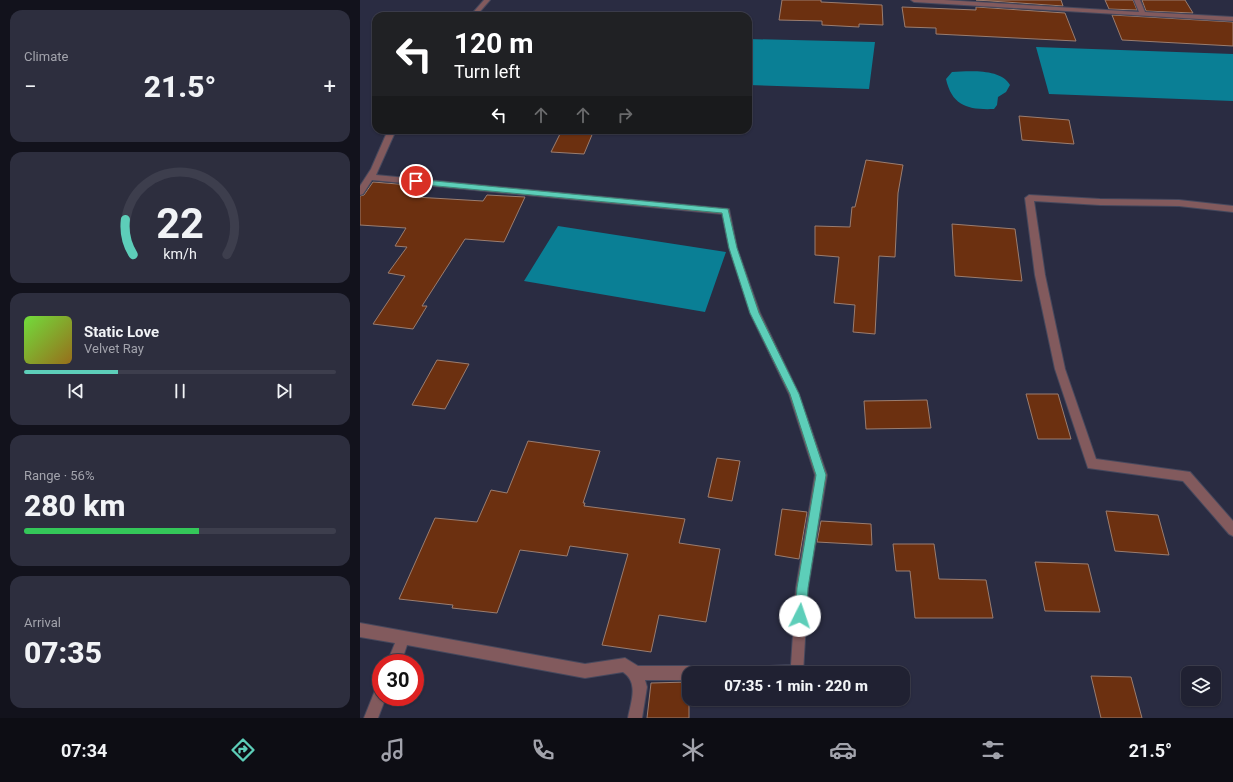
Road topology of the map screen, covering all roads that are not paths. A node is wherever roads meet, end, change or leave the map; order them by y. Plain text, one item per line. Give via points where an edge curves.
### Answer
1 (487, 0) edge
2 (914, 0) edge
3 (1137, 0) edge
4 (1008, 3) edge
5 (476, 12) edge
6 (1143, 14) junction
7 (1233, 19) edge
8 (390, 134) edge
9 (370, 177) junction
10 (360, 192) edge
11 (1233, 209) edge
12 (1233, 530) edge
13 (360, 630) edge
14 (404, 637) junction
15 (397, 654) edge
16 (797, 666) edge
17 (636, 673) junction
18 (682, 674) edge
19 (375, 706) edge
20 (370, 718) edge
21 (635, 718) edge

1 - 5 street
2 - 4 street
3 - 6 street
4 - 6 street
6 - 7 street
8 - 9 street
9 - 10 street
9 - 16 street via 726,211 733,248 755,313 794,394 821,475 802,588
11 - 12 street via 1179,203 1029,198 1040,275 1060,369 1092,464 1186,476
13 - 14 street
14 - 15 street
14 - 17 street via 585,672 625,664
17 - 18 street
17 - 21 street via 640,687
19 - 20 street

